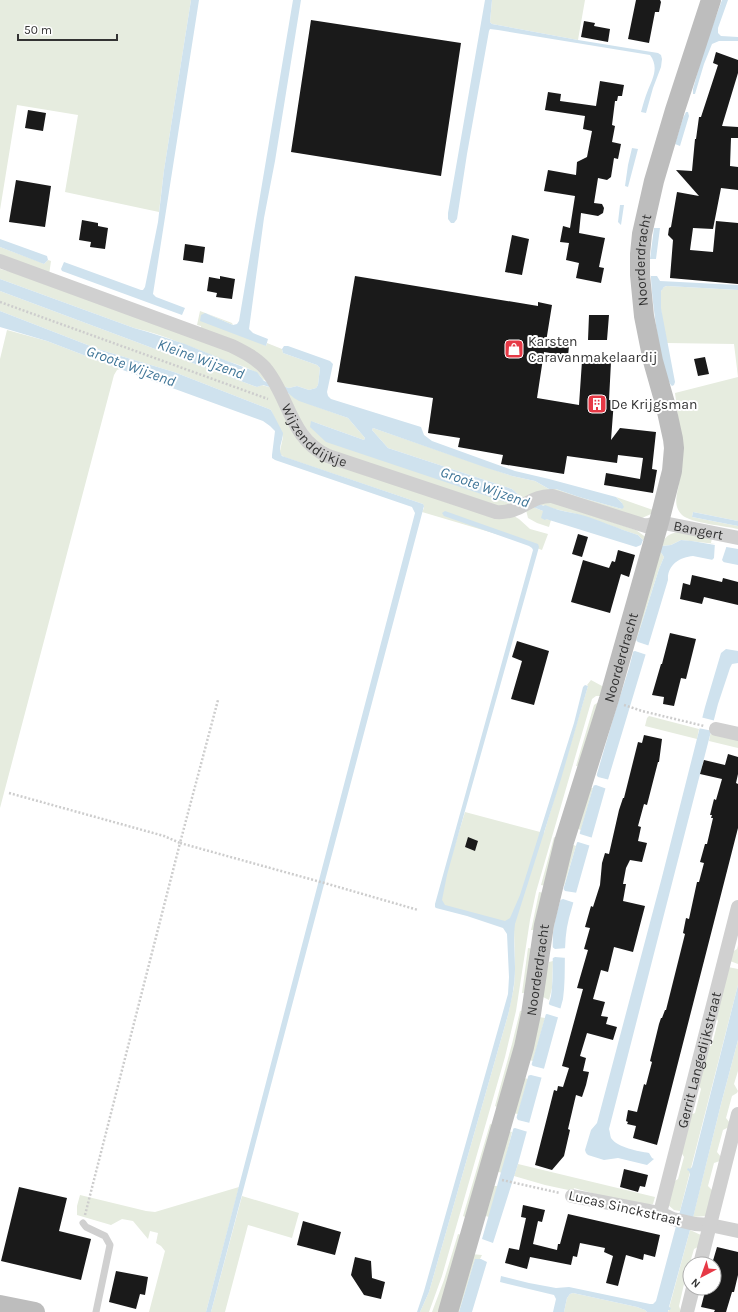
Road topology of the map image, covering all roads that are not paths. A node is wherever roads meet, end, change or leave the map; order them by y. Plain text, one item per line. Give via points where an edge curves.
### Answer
1 (711, 0) edge
2 (0, 261) edge
3 (659, 522) junction
4 (738, 538) edge
5 (716, 729) dead end
6 (738, 734) edge
7 (738, 907) edge
8 (738, 1114) edge
9 (572, 1196) road end
10 (660, 1213) junction
11 (83, 1223) road end
12 (710, 1224) junction
13 (738, 1231) edge
14 (702, 1256) edge
15 (691, 1296) edge
16 (0, 1305) edge
17 (34, 1312) edge
18 (96, 1312) edge
19 (448, 1312) edge
20 (687, 1312) edge

1 - 3 street, Noorderdracht via 654,181 640,254 644,316 652,361 666,406 674,448 672,471
2 - 3 street, Wijzenddijkje via 242,351 265,368 303,438 314,449 328,456 496,512 510,511 539,497 547,496 646,526
3 - 4 street, Bangert
3 - 19 street, Noorderdracht via 611,700 564,842 544,925 524,1046
5 - 6 street
7 - 10 street, Gerrit Langedijkstraat
8 - 12 street
9 - 10 street, Lucas Sinckstraat
10 - 12 street, Lucas Sinckstraat via 695,1224
11 - 18 lane via 105,1236 110,1245
12 - 13 street, Lucas Sinckstraat
12 - 14 street
15 - 20 street
16 - 17 street

